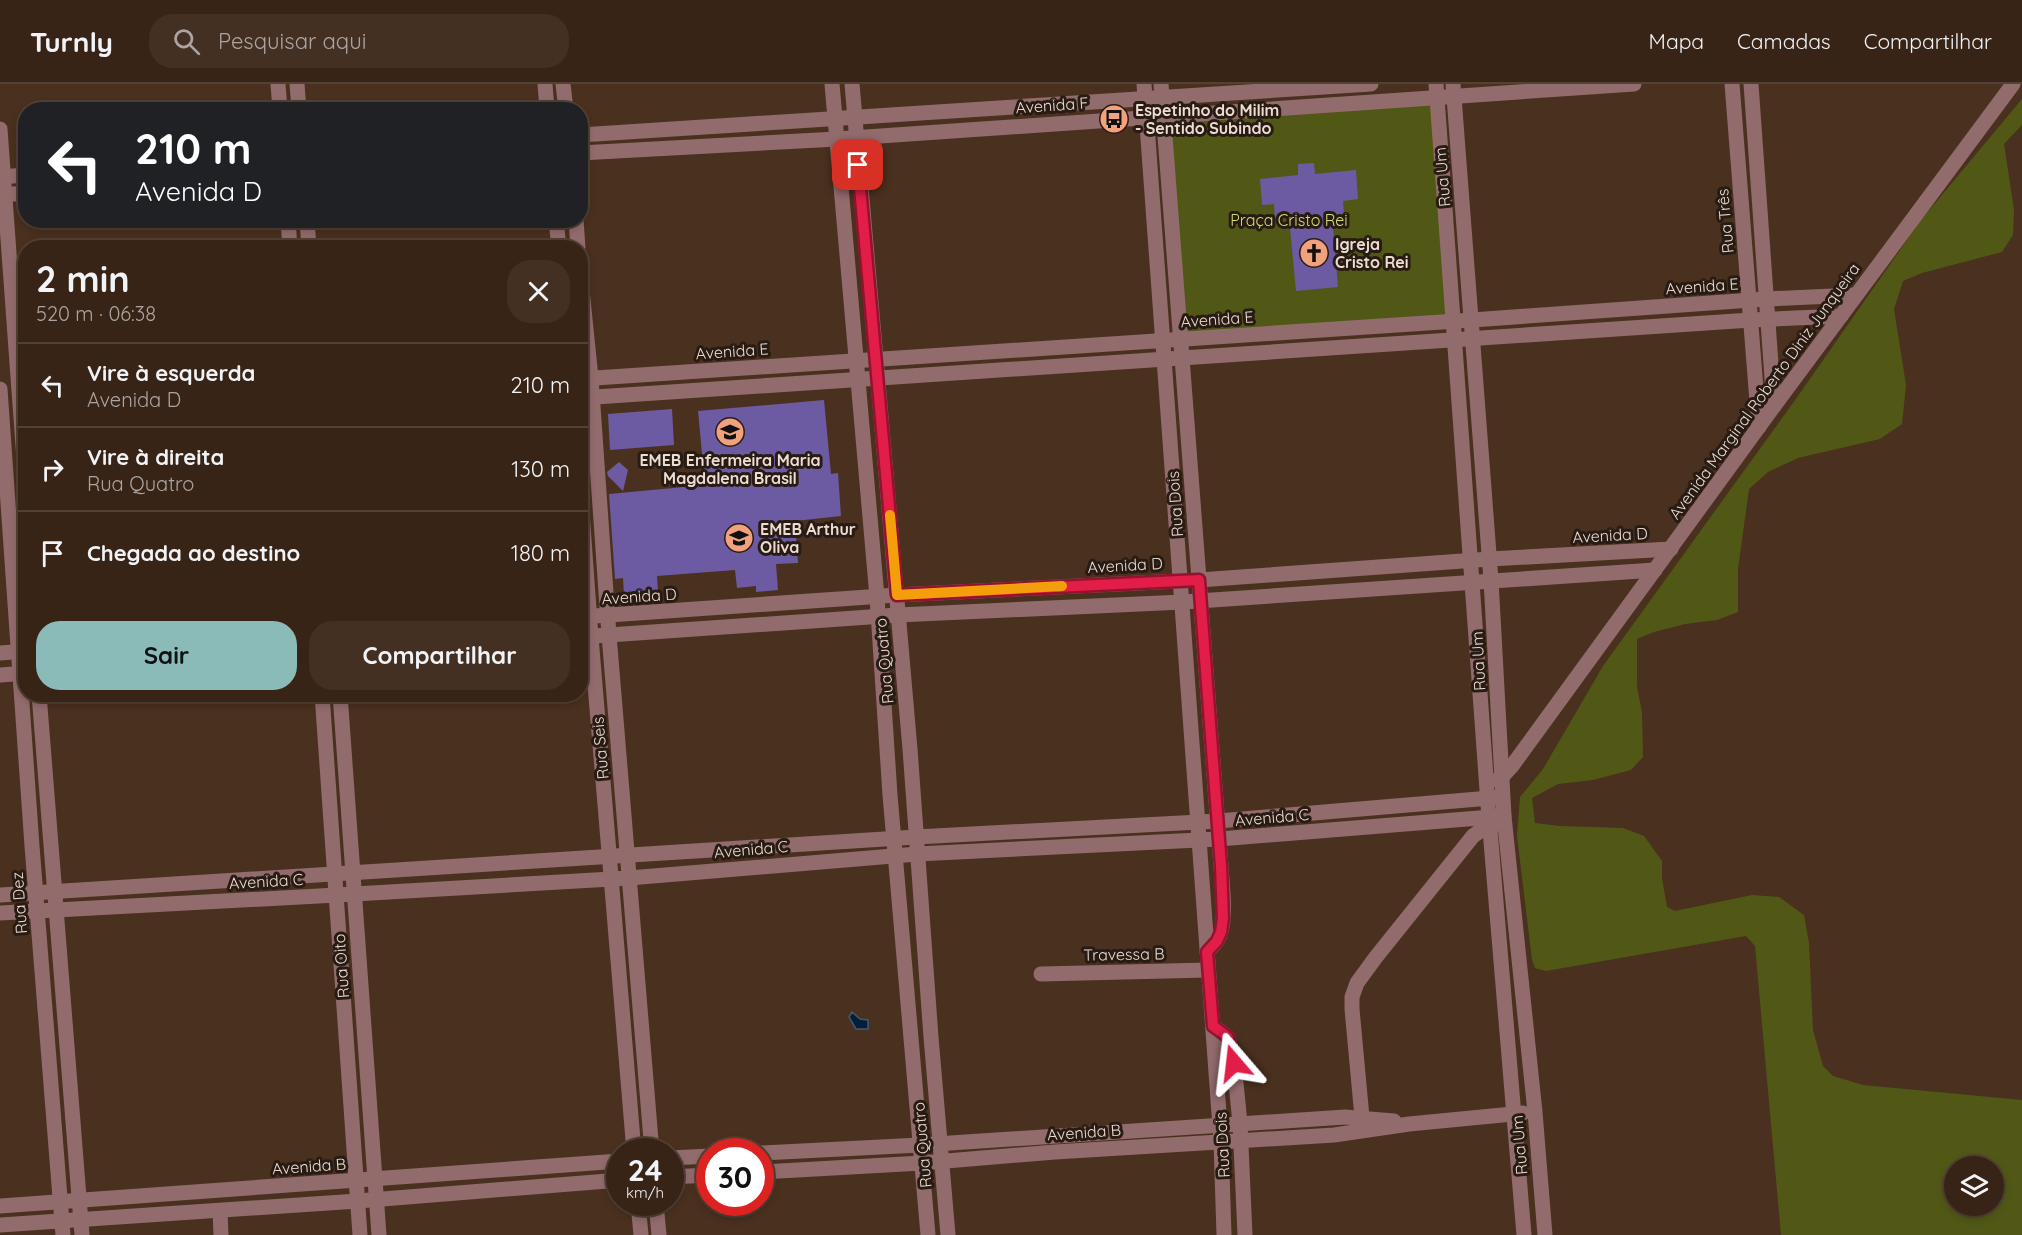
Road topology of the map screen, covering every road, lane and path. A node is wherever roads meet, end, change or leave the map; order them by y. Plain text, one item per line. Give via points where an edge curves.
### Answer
1 (278, 84) edge
2 (297, 84) edge
3 (545, 84) edge
4 (563, 84) edge
5 (832, 84) edge
6 (852, 84) edge
7 (1371, 84) edge
8 (1634, 84) edge
9 (1732, 84) edge
10 (1751, 84) edge
11 (2013, 84) edge
12 (1454, 90) edge
13 (1145, 91) edge
14 (1162, 91) edge
15 (1436, 91) edge
16 (279, 102) edge
17 (298, 102) edge
18 (546, 102) edge
19 (565, 102) edge
20 (1164, 116) junction
21 (1147, 117) junction
22 (855, 118) junction
23 (836, 120) junction
24 (0, 129) edge
25 (588, 135) edge
26 (856, 137) junction
27 (837, 139) junction
28 (588, 153) edge
29 (18, 176) edge
30 (2, 177) edge
31 (18, 194) edge
32 (2, 195) edge
33 (1856, 295) junction
34 (1766, 299) junction
35 (1749, 301) junction
36 (1540, 316) junction
37 (1841, 316) junction
38 (1767, 319) junction
39 (1472, 320) junction
40 (1751, 320) junction
41 (1454, 321) junction
42 (1316, 330) junction
43 (1541, 334) junction
44 (1180, 339) junction
45 (1473, 339) junction
46 (1455, 340) junction
47 (1164, 341) junction
48 (1317, 350) junction
49 (1182, 358) junction
50 (876, 360) junction
51 (1165, 360) junction
52 (856, 362) junction
53 (18, 364) edge
54 (588, 378) edge
55 (878, 378) junction
56 (858, 380) junction
57 (0, 389) edge
58 (588, 398) edge
59 (1774, 406) junction
60 (588, 408) edge
61 (18, 417) edge
62 (1, 418) edge
63 (1759, 427) junction
64 (18, 435) edge
65 (2, 436) edge
66 (1671, 549) junction
67 (1490, 559) junction
68 (1472, 561) junction
69 (1655, 570) junction
70 (1181, 580) junction
71 (1199, 580) junction
72 (1491, 580) junction
73 (1473, 581) junction
74 (897, 595) junction
75 (877, 597) junction
76 (1200, 600) junction
77 (1183, 602) junction
78 (18, 608) edge
79 (898, 615) junction
80 (608, 616) junction
81 (877, 616) junction
82 (588, 617) edge
83 (609, 635) junction
84 (588, 637) edge
85 (18, 651) edge
86 (0, 653) edge
87 (588, 656) edge
88 (18, 673) edge
89 (0, 675) edge
90 (25, 702) edge
91 (40, 702) edge
92 (323, 702) edge
93 (341, 702) edge
94 (1495, 789) junction
95 (1497, 820) junction
96 (1218, 821) junction
97 (1198, 822) junction
98 (916, 837) junction
99 (894, 839) junction
100 (1219, 839) junction
101 (1199, 840) junction
102 (805, 845) junction
103 (917, 854) junction
104 (609, 856) junction
105 (627, 856) junction
106 (896, 856) junction
107 (808, 863) junction
108 (352, 873) junction
109 (335, 874) junction
110 (611, 878) junction
111 (628, 878) junction
112 (55, 892) junction
113 (36, 893) junction
114 (354, 894) junction
115 (0, 895) edge
116 (337, 895) junction
117 (37, 910) junction
118 (56, 910) junction
119 (0, 913) edge
120 (1207, 952) junction
121 (1208, 970) junction
122 (1041, 974) dead end
123 (1213, 1026) junction
124 (1535, 1112) junction
125 (1514, 1113) junction
126 (1240, 1123) junction
127 (1219, 1124) junction
128 (1363, 1124) junction
129 (633, 1138) edge
130 (651, 1138) edge
131 (1240, 1141) junction
132 (1221, 1142) junction
133 (940, 1144) junction
134 (920, 1145) junction
135 (820, 1150) junction
136 (774, 1152) edge
137 (941, 1161) junction
138 (606, 1162) edge
139 (922, 1163) junction
140 (821, 1169) junction
141 (774, 1171) edge
142 (375, 1179) junction
143 (357, 1180) junction
144 (606, 1181) edge
145 (79, 1199) junction
146 (376, 1199) junction
147 (60, 1201) junction
148 (358, 1201) junction
149 (0, 1206) edge
150 (220, 1211) junction
151 (639, 1216) edge
152 (657, 1216) edge
153 (80, 1218) junction
154 (0, 1224) edge
155 (62, 1227) edge
156 (82, 1235) edge
157 (221, 1235) edge
158 (360, 1235) edge
159 (379, 1235) edge
160 (641, 1235) edge
161 (658, 1235) edge
162 (928, 1235) edge
163 (948, 1235) edge
164 (1224, 1235) edge
165 (1245, 1235) edge
166 (1524, 1235) edge
167 (1545, 1235) edge

1 - 16 street
2 - 17 street
3 - 18 street
4 - 19 street
5 - 23 street, Rua Quatro
6 - 22 street, Rua Quatro
7 - 14 street, Avenida F
8 - 12 street, Avenida F
9 - 35 street, Rua Três
10 - 34 street
11 - 33 street, Avenida Marginal Roberto Diniz Junqueira
12 - 15 street, Avenida F
12 - 39 street, Rua Um
13 - 14 street, Avenida F
13 - 21 street, Rua Dois
13 - 22 street, Avenida F
14 - 20 street, Rua Dois
15 - 20 street, Avenida F
15 - 41 street, Rua Um
20 - 21 street, Avenida F
20 - 44 street, Rua Dois
21 - 26 street, Avenida F
21 - 47 street, Rua Dois
22 - 23 street, Avenida F
22 - 26 street, Rua Quatro
23 - 25 street, Avenida F
23 - 27 street, Rua Quatro
24 - 30 street
26 - 27 street, Avenida F
26 - 50 street, Rua Quatro
27 - 28 street, Avenida F
27 - 52 street, Rua Quatro
29 - 30 street
30 - 32 street
31 - 32 street
32 - 53 street
33 - 34 street, Avenida E
33 - 37 street, Avenida Marginal Roberto Diniz Junqueira
34 - 35 street, Avenida E
34 - 38 street
35 - 36 street, Avenida E
35 - 40 street, Rua Três
36 - 39 street, Avenida E
36 - 43 street
37 - 38 street
37 - 59 street, Avenida Marginal Roberto Diniz Junqueira
38 - 40 street
38 - 59 street
39 - 41 street, Avenida E
39 - 45 street, Rua Um
40 - 43 street
40 - 63 street, Rua Três
41 - 42 street, Avenida E
41 - 46 street, Rua Um
42 - 44 street, Avenida E
42 - 48 street
43 - 45 street
44 - 47 street, Avenida E
44 - 49 street, Rua Dois
45 - 46 street
45 - 67 street, Rua Um
46 - 48 street
46 - 68 street, Rua Um
47 - 50 street, Avenida E
47 - 51 street, Rua Dois
48 - 49 street
49 - 51 street
49 - 71 street, Rua Dois
50 - 52 street, Avenida E
50 - 55 street, Rua Quatro
51 - 55 street
51 - 70 street, Rua Dois
52 - 54 street, Avenida E
52 - 56 street, Rua Quatro
55 - 56 street
55 - 74 street, Rua Quatro
56 - 58 street
56 - 75 street, Rua Quatro
57 - 62 street, Rua Dez
59 - 63 street, Avenida Marginal Roberto Diniz Junqueira
60 - 80 street, Rua Seis
61 - 62 street
62 - 65 street, Rua Dez
63 - 66 street, Avenida Marginal Roberto Diniz Junqueira
64 - 65 street
65 - 78 street, Rua Dez
66 - 67 street, Avenida D
66 - 69 street, Avenida Marginal Roberto Diniz Junqueira
67 - 68 street, Avenida D
67 - 72 street, Rua Um
68 - 71 street, Avenida D
68 - 73 street, Rua Um
69 - 72 street
69 - 94 street, Avenida Marginal Roberto Diniz Junqueira
70 - 71 street, Avenida D
70 - 74 street, Avenida D
70 - 77 street, Rua Dois
71 - 76 street, Rua Dois
72 - 73 street
72 - 94 street, Rua Um
73 - 76 street
73 - 94 street, Rua Um
74 - 75 street, Avenida D
74 - 79 street, Rua Quatro
75 - 80 street, Avenida D
75 - 81 street, Rua Quatro
76 - 77 street
76 - 96 street, Rua Dois
77 - 79 street
77 - 97 street, Rua Dois
79 - 81 street
79 - 98 street, Rua Quatro
80 - 82 street, Avenida D
80 - 83 street, Rua Seis
81 - 83 street
81 - 99 street, Rua Quatro
83 - 84 street
83 - 105 street, Rua Seis
85 - 86 street
87 - 104 street, Rua Seis
88 - 89 street
90 - 113 street, Rua Dez
91 - 112 street
92 - 109 street, Rua Oito
93 - 108 street, Rua Oito
94 - 95 street, Rua Um
94 - 96 street, Avenida C
95 - 100 street, Avenida C via 1364,826
95 - 124 street, Rua Um
95 - 125 street, Rua Um
95 - 128 street via 1473,836 1357,983 1352,1009
96 - 97 street, Avenida C
96 - 100 street, Rua Dois
97 - 98 street, Avenida C
97 - 101 street, Rua Dois
98 - 99 street, Avenida C
98 - 103 street, Rua Quatro
99 - 102 street, Avenida C
99 - 106 street, Rua Quatro
100 - 101 street, Avenida C
100 - 120 street, Rua Dois via 1223,918 1217,941
101 - 103 street, Avenida C
101 - 120 street, Rua Dois
102 - 105 street, Avenida C
102 - 107 street
103 - 106 street, Avenida C
103 - 133 street, Rua Quatro
104 - 105 street, Avenida C
104 - 108 street, Avenida C
104 - 110 street, Rua Seis
105 - 111 street, Rua Seis
106 - 107 street, Avenida C
106 - 134 street, Rua Quatro
107 - 111 street, Avenida C
108 - 109 street, Avenida C
108 - 114 street, Rua Oito
109 - 112 street, Avenida C
109 - 116 street, Rua Oito
110 - 111 street, Avenida C
110 - 114 street, Avenida C
110 - 129 street, Rua Seis
111 - 130 street, Rua Seis
112 - 113 street, Avenida C
112 - 118 street
113 - 115 street, Avenida C
113 - 117 street, Rua Dez
114 - 116 street, Avenida C
114 - 142 street, Rua Oito
116 - 118 street, Avenida C
116 - 143 street, Rua Oito
117 - 118 street, Avenida C
117 - 119 street, Avenida C
117 - 147 street, Rua Dez
118 - 145 street
120 - 121 street, Rua Dois
121 - 122 street, Travessa B
121 - 123 street, Rua Dois
123 - 126 street, Rua Dois via 1232,1045
123 - 127 street, Rua Dois
124 - 125 street, Avenida B
124 - 167 street, Rua Um
125 - 128 street, Avenida B via 1409,1124
125 - 166 street, Rua Um
126 - 127 street, Avenida B
126 - 128 street, Avenida B via 1345,1116
126 - 131 street, Rua Dois
127 - 132 street, Rua Dois
127 - 133 street, Avenida B
128 - 131 street, Avenida B via 1334,1135
131 - 132 street, Avenida B
131 - 165 street, Rua Dois
132 - 137 street, Avenida B
132 - 164 street, Rua Dois
133 - 134 street, Avenida B
133 - 137 street, Rua Quatro
134 - 135 street, Avenida B
134 - 139 street, Rua Quatro
135 - 136 street, Avenida B
135 - 140 street
137 - 139 street, Avenida B
137 - 163 street, Rua Quatro
138 - 142 street, Avenida B
139 - 140 street, Avenida B
139 - 162 street, Rua Quatro
140 - 141 street, Avenida B
142 - 143 street, Avenida B
142 - 146 street, Rua Oito
143 - 145 street, Avenida B
143 - 148 street, Rua Oito
144 - 146 street
145 - 147 street, Avenida B
145 - 153 street
146 - 148 street
146 - 159 street, Rua Oito
147 - 149 street, Avenida B
147 - 155 street, Rua Dez
148 - 150 street
148 - 158 street, Rua Oito
150 - 153 street
150 - 157 street
151 - 160 street
152 - 161 street
153 - 155 street
153 - 156 street
154 - 155 street

